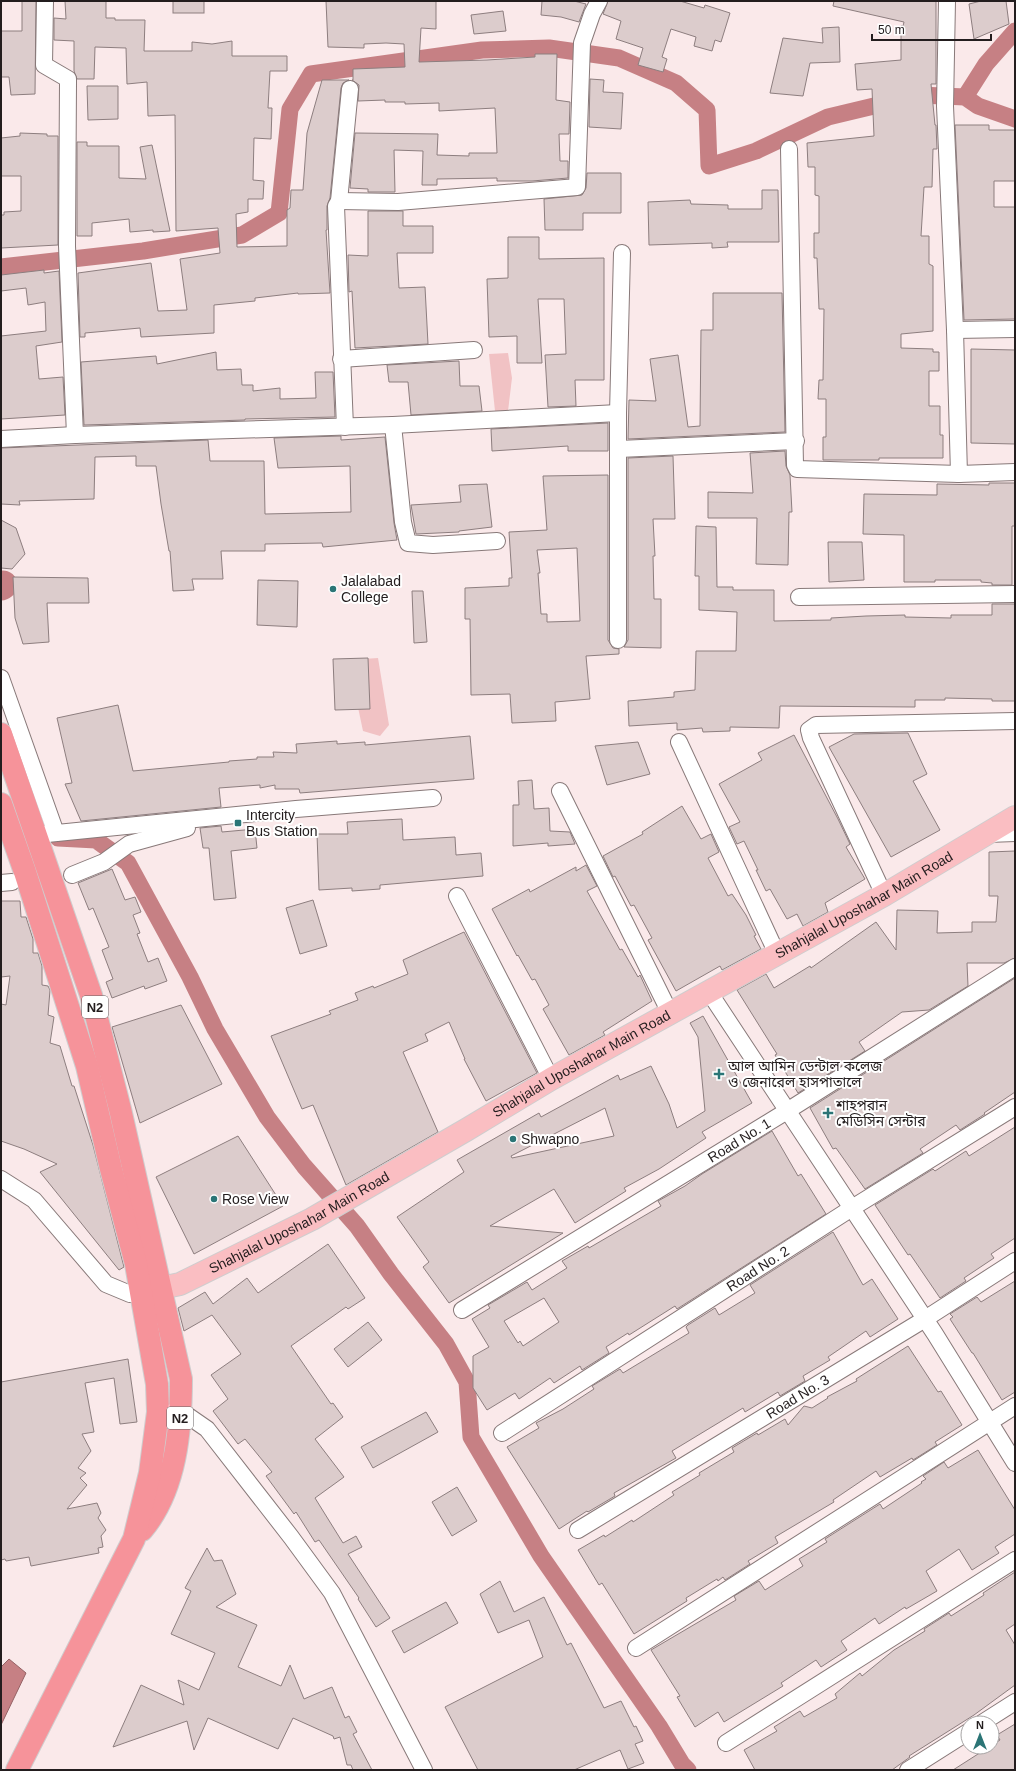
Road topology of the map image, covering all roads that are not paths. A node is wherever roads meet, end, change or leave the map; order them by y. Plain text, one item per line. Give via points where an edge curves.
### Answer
1 (45, 1) edge
2 (599, 1) edge
3 (947, 1) edge
4 (350, 89) dead end
5 (789, 149) dead end
6 (339, 201) junction
7 (622, 252) dead end
8 (1015, 329) edge
9 (955, 330) junction
10 (474, 350) dead end
11 (341, 359) junction
12 (618, 413) junction
13 (393, 425) junction
14 (345, 427) junction
15 (75, 435) junction
16 (1, 439) edge
17 (796, 441) junction
18 (619, 449) junction
19 (1015, 472) edge
20 (958, 474) junction
21 (497, 541) dead end
22 (1015, 594) edge
23 (799, 597) dead end
24 (618, 640) dead end
25 (1, 678) edge
26 (1015, 721) edge
27 (1, 734) edge
28 (679, 742) dead end
29 (560, 791) dead end
30 (433, 798) dead end
31 (1, 804) edge
32 (296, 809) junction
33 (1015, 817) edge
34 (1015, 833) edge
35 (46, 834) junction
36 (987, 834) junction
37 (72, 875) dead end
38 (884, 895) junction
39 (457, 896) dead end
40 (777, 954) junction
41 (1015, 967) edge
42 (709, 992) junction
43 (670, 1013) junction
44 (551, 1079) junction
45 (1015, 1107) edge
46 (787, 1111) junction
47 (1, 1180) edge
48 (852, 1208) junction
49 (1015, 1261) edge
50 (151, 1290) junction
51 (462, 1310) dead end
52 (925, 1319) junction
53 (1015, 1406) edge
54 (181, 1411) junction
55 (158, 1412) junction
56 (990, 1422) junction
57 (502, 1433) dead end
58 (1015, 1463) edge
59 (578, 1530) dead end
60 (134, 1539) junction
61 (1015, 1560) edge
62 (636, 1648) dead end
63 (1015, 1702) edge
64 (995, 1715) edge
65 (960, 1737) edge
66 (726, 1743) dead end
67 (17, 1770) edge
68 (424, 1770) edge
69 (908, 1770) edge

1 - 15 street via 44,64 68,79 67,246
2 - 6 street via 582,43 577,187 412,201
3 - 9 street via 945,106
4 - 6 street
5 - 17 street
6 - 11 street via 336,206 336,228
7 - 12 street
8 - 9 street
9 - 20 street
10 - 11 street
11 - 14 street
12 - 13 street
12 - 18 street
13 - 14 street
13 - 21 street via 403,522 408,543 432,545
14 - 15 street
15 - 16 street
17 - 18 street
17 - 20 street via 795,465 800,471
18 - 24 street
19 - 20 street
22 - 23 street
25 - 35 street
26 - 38 street via 816,725 810,730 811,738
27 - 35 highway, N2
28 - 40 street
29 - 43 street
30 - 32 street
31 - 50 highway, N2 via 87,1066 110,1169 136,1264
32 - 35 street
32 - 37 street via 279,818 207,823 129,844 104,862
33 - 36 main road, Shahjalal Uposhahar Main Road
34 - 36 street
35 - 50 highway, N2 via 92,995
36 - 38 main road, Shahjalal Uposhahar Main Road
38 - 40 main road, Shahjalal Uposhahar Main Road
39 - 44 street
40 - 42 main road, Shahjalal Uposhahar Main Road
41 - 46 street, Road No. 1
42 - 43 main road, Shahjalal Uposhahar Main Road
42 - 46 street
43 - 44 main road, Shahjalal Uposhahar Main Road
44 - 50 main road, Shahjalal Uposhahar Main Road via 312,1219 180,1284
45 - 48 street, Road No. 2
46 - 48 street
46 - 51 street, Road No. 1
47 - 50 street via 34,1200 106,1284 130,1294
48 - 52 street
48 - 57 street, Road No. 2
49 - 52 street, Road No. 3
50 - 54 highway, N2 via 181,1380
50 - 55 highway, N2
52 - 56 street
52 - 59 street, Road No. 3
53 - 56 street
54 - 55 street
54 - 60 highway, N2 via 175,1454 164,1494 150,1521
54 - 68 street via 207,1429 332,1593
55 - 60 highway, N2 via 150,1473
56 - 58 street
56 - 62 street
60 - 67 highway, N2
61 - 66 street
63 - 64 street
65 - 69 street

